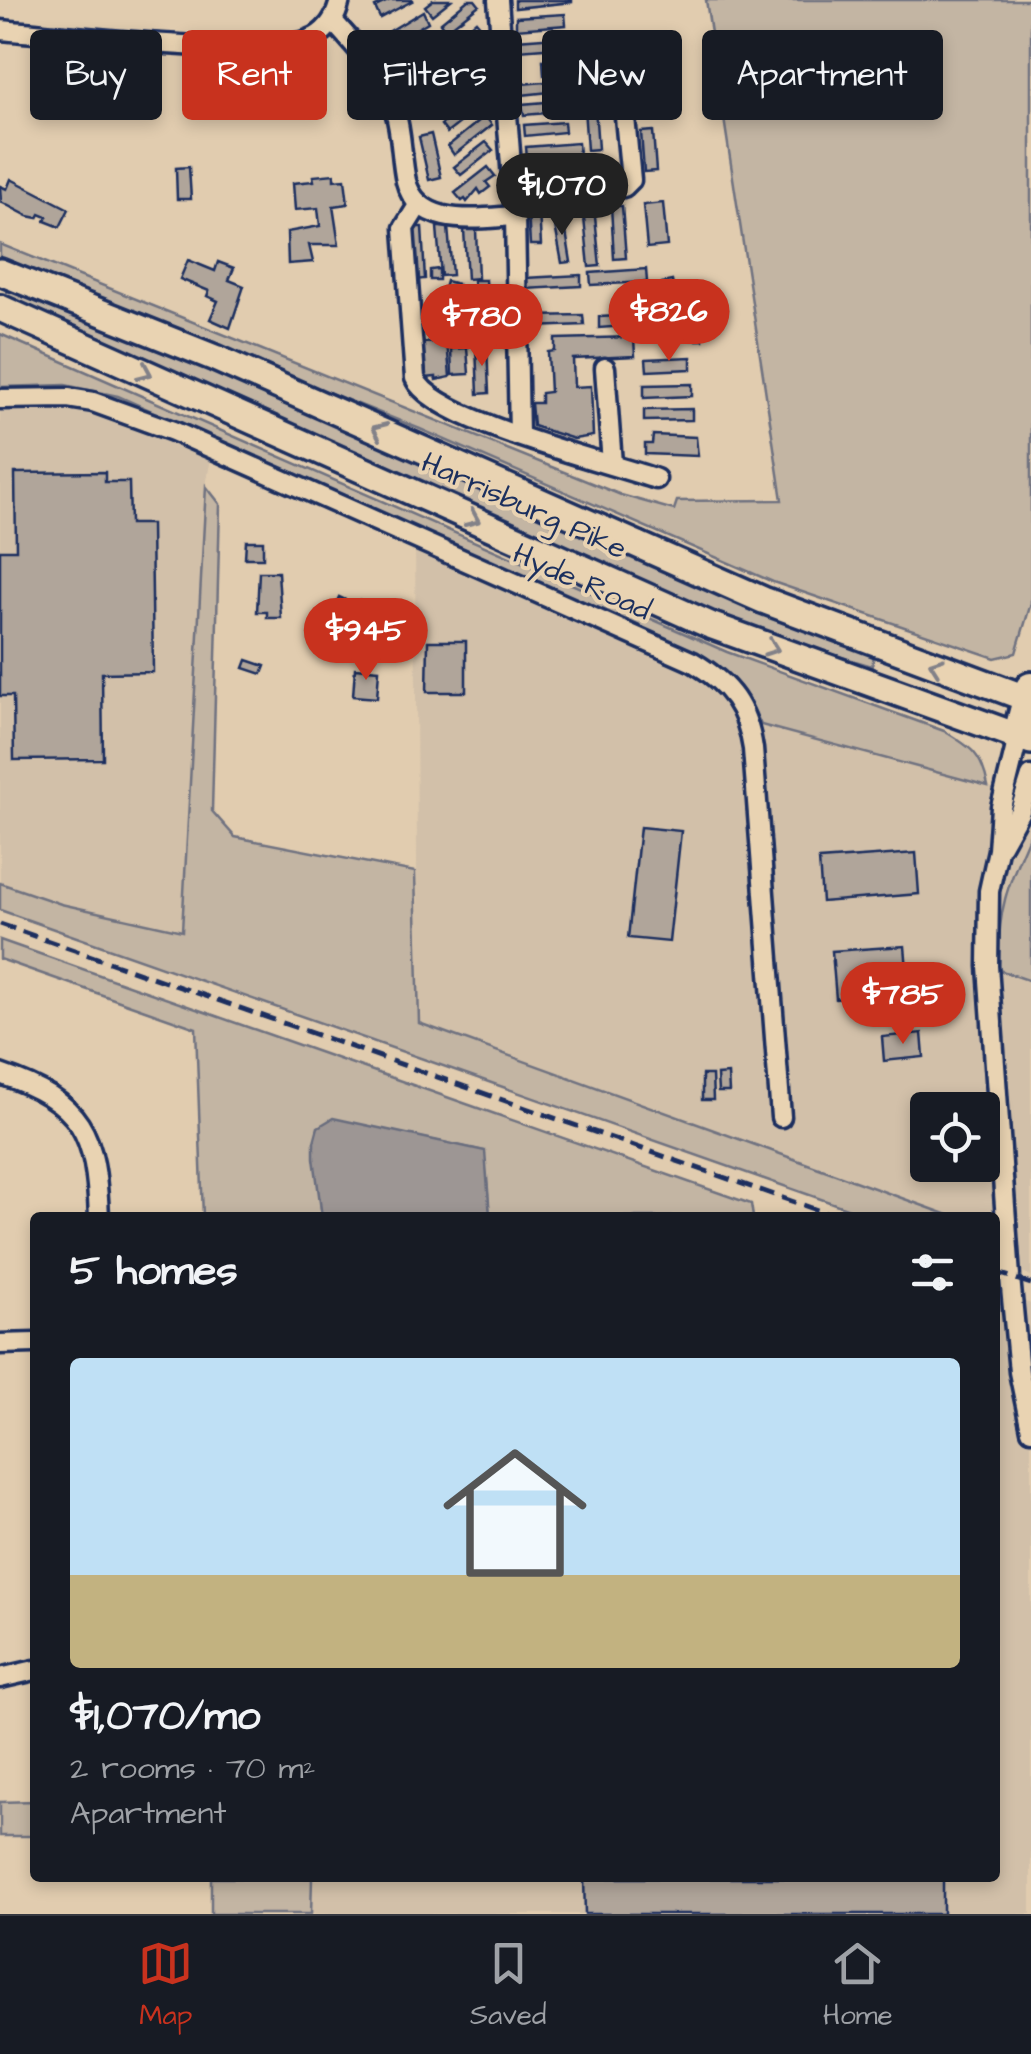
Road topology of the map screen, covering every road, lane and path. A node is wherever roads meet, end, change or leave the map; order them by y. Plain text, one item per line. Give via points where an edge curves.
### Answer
1 (340, 0) edge
2 (498, 0) edge
3 (333, 21) junction
4 (0, 30) edge
5 (625, 120) edge
6 (513, 196) junction
7 (419, 204) junction
8 (515, 216) junction
9 (0, 272) edge
10 (0, 308) edge
11 (605, 368) dead end
12 (0, 400) edge
13 (519, 436) junction
14 (612, 464) junction
15 (656, 479) dead end
16 (1030, 696) edge
17 (1024, 740) edge
18 (1031, 776) edge
19 (998, 850) junction
20 (0, 1074) edge
21 (781, 1117) dead end
22 (98, 1212) edge
23 (0, 1344) edge
24 (30, 1344) edge
25 (1031, 1430) edge
26 (30, 1671) edge
27 (0, 1678) edge

1 - 3 street
2 - 6 street
3 - 4 street via 315,38 266,47
3 - 7 street via 386,87 407,186
5 - 6 street via 631,180 624,187
6 - 8 street
7 - 8 street via 462,219
7 - 13 street via 404,228 419,388 444,406
8 - 13 street
16 -> 9 main road, Harrisburg Pike via 763,600 215,358
10 -> 17 main road, Harrisburg Pike via 710,625
11 - 14 street
12 - 21 street, Hyde Road via 93,402 174,431 694,662 723,681 742,705 754,750
13 - 14 street
14 - 15 street
16 - 17 highway
17 - 19 street via 1000,807
18 - 19 street
19 - 25 street via 988,891 989,994 1019,1372
20 - 22 street via 55,1097 83,1131 93,1152
23 - 24 street
26 - 27 street

